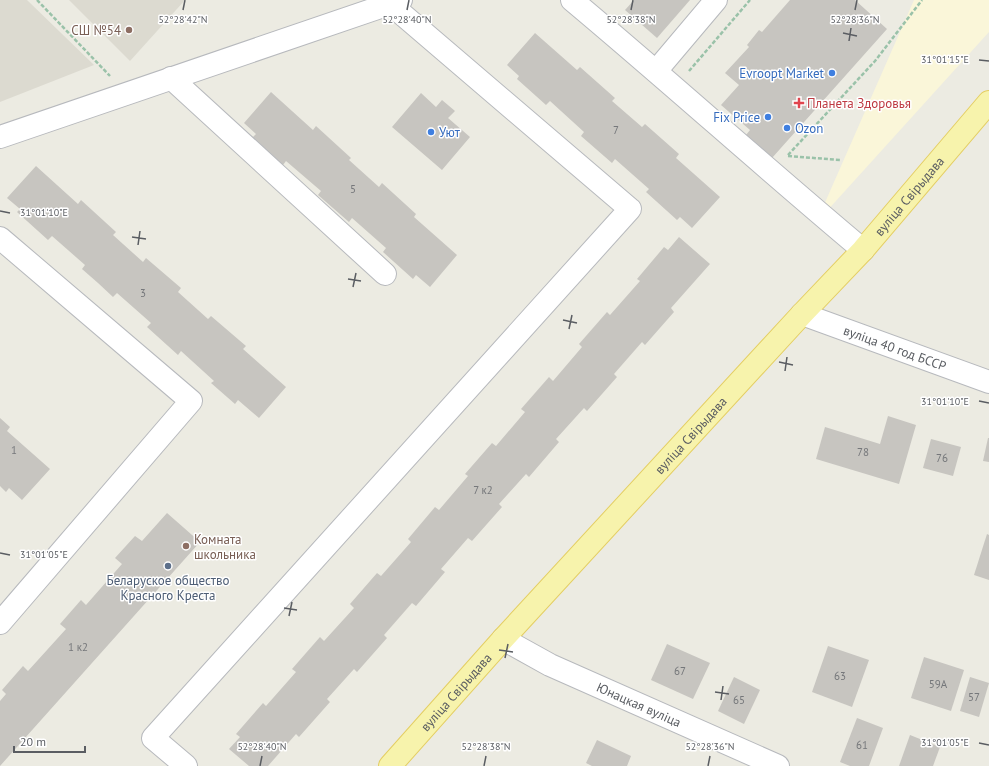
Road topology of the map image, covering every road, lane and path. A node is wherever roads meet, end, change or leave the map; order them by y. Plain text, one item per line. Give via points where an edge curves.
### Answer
1 (37, 0) edge
2 (572, 0) edge
3 (716, 0) edge
4 (750, 0) edge
5 (922, 0) edge
6 (395, 2) edge
7 (656, 71) junction
8 (695, 76) dead end
9 (171, 78) junction
10 (128, 93) junction
11 (989, 102) edge
12 (0, 137) edge
13 (782, 151) dead end
14 (788, 156) junction
15 (840, 160) dead end
16 (0, 238) edge
17 (863, 250) junction
18 (385, 274) dead end
19 (802, 314) junction
20 (989, 382) edge
21 (0, 623) edge
22 (503, 639) junction
23 (186, 766) edge
24 (390, 766) edge
25 (778, 766) edge

1 - 10 path
2 - 7 street
3 - 7 street
4 - 8 path via 689,72
5 - 14 path via 875,61
6 - 9 street
6 - 23 street via 630,209 153,738
7 - 17 street via 728,136
9 - 10 street
9 - 18 street
10 - 12 street
11 - 17 main road, вуліца Свірыдава
13 - 14 path
14 - 15 path
16 - 21 street via 191,401
17 - 19 main road, вуліца Свірыдава
19 - 20 street, вуліца 40 год БССР
19 - 22 main road, вуліца Свірыдава
22 - 24 main road, вуліца Свірыдава
22 - 25 street, Юнацкая вуліца via 550,665

